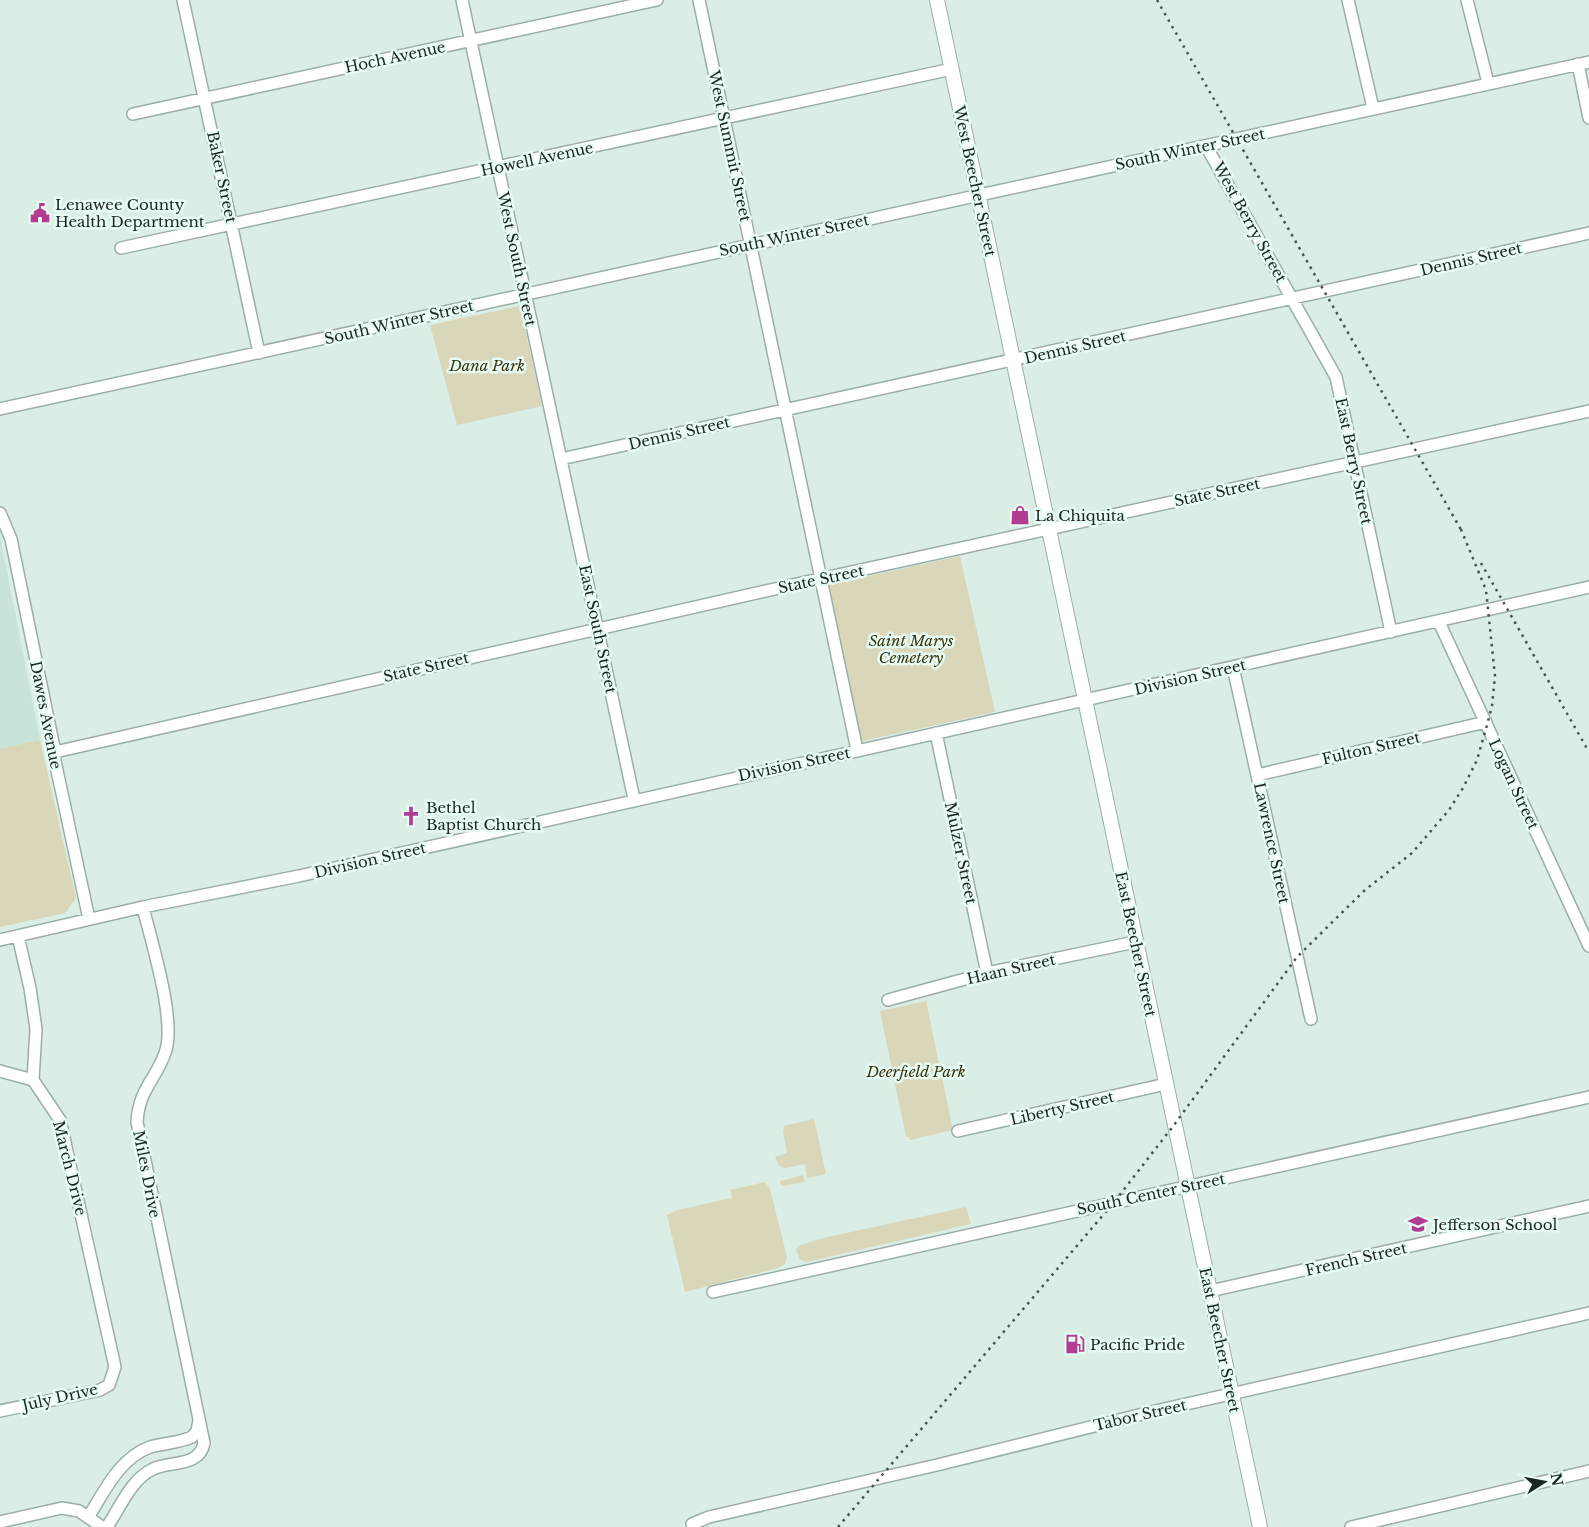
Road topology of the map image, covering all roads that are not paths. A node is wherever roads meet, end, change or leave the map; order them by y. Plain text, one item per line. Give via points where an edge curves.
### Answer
1 (183, 0) edge
2 (462, 0) edge
3 (657, 0) edge
4 (699, 0) edge
5 (937, 0) edge
6 (1348, 0) edge
7 (1467, 0) edge
8 (470, 40) junction
9 (1583, 63) edge
10 (952, 69) junction
11 (1488, 83) junction
12 (205, 97) junction
13 (1373, 108) junction
14 (133, 114) dead end
15 (1589, 118) edge
16 (723, 119) junction
17 (1206, 146) junction
18 (498, 168) junction
19 (978, 195) junction
20 (232, 225) junction
21 (1589, 233) edge
22 (750, 244) junction
23 (121, 248) dead end
24 (524, 293) junction
25 (1293, 299) junction
26 (260, 353) junction
27 (1013, 361) junction
28 (0, 409) edge
29 (784, 409) junction
30 (1589, 411) edge
31 (561, 460) junction
32 (1354, 462) junction
33 (0, 513) edge
34 (1048, 529) junction
35 (820, 579) junction
36 (1589, 588) edge
37 (1439, 622) junction
38 (597, 628) junction
39 (1391, 632) junction
40 (1233, 667) junction
41 (1084, 701) junction
42 (1486, 722) junction
43 (936, 733) junction
44 (857, 750) junction
45 (55, 752) junction
46 (1257, 775) junction
47 (634, 799) junction
48 (143, 907) junction
49 (89, 919) junction
50 (18, 936) junction
51 (0, 940) edge
52 (1135, 942) junction
53 (1589, 946) edge
54 (987, 973) junction
55 (888, 1000) dead end
56 (1311, 1019) dead end
57 (0, 1070) edge
58 (33, 1080) junction
59 (1166, 1084) junction
60 (1589, 1097) edge
61 (958, 1131) dead end
62 (1188, 1187) junction
63 (1589, 1206) edge
64 (1210, 1291) junction
65 (713, 1292) dead end
66 (1589, 1313) edge
67 (114, 1376) joint
68 (1232, 1395) junction
69 (0, 1410) edge
70 (199, 1416) junction
71 (1589, 1471) edge
72 (0, 1522) edge
73 (99, 1523) edge
74 (692, 1524) dead end
75 (1260, 1527) edge
76 (1351, 1527) edge

1 - 12 street, Baker Street
2 - 8 street, West South Street
3 - 8 street, Hoch Avenue
4 - 16 street, West Summit Street
5 - 10 main road, West Beecher Street
6 - 13 street
7 - 11 street
8 - 12 street, Hoch Avenue
8 - 18 street, West South Street
9 - 11 street, South Winter Street
9 - 15 street
10 - 16 street, Howell Avenue
10 - 19 main road, West Beecher Street
11 - 13 street, South Winter Street
12 - 14 street, Hoch Avenue
12 - 20 street, Baker Street
13 - 17 street, South Winter Street
16 - 18 street, Howell Avenue
16 - 22 street, West Summit Street
17 - 19 street, South Winter Street
17 - 25 street, West Berry Street
18 - 20 street, Howell Avenue
18 - 24 street, West South Street
19 - 22 street, South Winter Street
19 - 27 main road, West Beecher Street
20 - 23 street, Howell Avenue
20 - 26 street, Baker Street
21 - 25 street, Dennis Street
22 - 24 street, South Winter Street
22 - 29 street, West Summit Street
24 - 26 street, South Winter Street
24 - 31 street, West South Street
25 - 27 street, Dennis Street
25 - 32 street, East Berry Street via 1336,377
26 - 28 street, South Winter Street
27 - 29 street, Dennis Street
27 - 34 main road, East Beecher Street
29 - 31 street, Dennis Street
29 - 35 street, West Summit Street
30 - 32 street, State Street
31 - 38 street, East South Street
32 - 34 street, State Street
32 - 39 street, East Berry Street
33 - 45 street, Dawes Avenue via 11,539
34 - 35 street, State Street
34 - 41 main road, East Beecher Street
35 - 38 street, State Street
35 - 44 street, West Summit Street
36 - 37 street, Division Street
37 - 39 street, Division Street
37 - 42 street, Logan Street
38 - 45 street, State Street
38 - 47 street, East South Street
39 - 40 street, Division Street
40 - 41 street, Division Street
40 - 46 street, Lawrence Street
41 - 43 street, Division Street
41 - 52 main road, East Beecher Street
42 - 46 street, Fulton Street
42 - 53 street, Logan Street
43 - 44 street, Division Street
43 - 54 street, Mulzer Street
44 - 47 street, Division Street
45 - 49 street, Dawes Avenue via 54,761
46 - 56 street, Lawrence Street
47 - 48 street, Division Street via 299,876
48 - 49 street, Division Street
48 - 70 street, Miles Drive via 169,1037 166,1052 142,1093 137,1122
49 - 50 street, Division Street
50 - 51 street, Division Street
50 - 58 street via 36,1028
52 - 54 street, Haan Street
52 - 59 main road, East Beecher Street
54 - 55 street, Haan Street
57 - 58 street
58 - 67 street, March Drive via 60,1120 66,1139 115,1367
59 - 61 street, Liberty Street
59 - 62 main road, East Beecher Street
60 - 62 street, South Center Street
62 - 64 main road, East Beecher Street
62 - 65 street, South Center Street
63 - 64 street, French Street
64 - 68 main road, East Beecher Street
66 - 68 street, Tabor Street
67 - 69 street, July Drive via 109,1385 100,1390
68 - 74 street, Tabor Street via 709,1517
68 - 75 main road, East Beecher Street
70 - 73 street via 197,1431 192,1437 149,1448 126,1462
70 - 73 street, Miles Drive via 204,1442 199,1455 154,1468 141,1476
71 - 76 street
72 - 73 street via 71,1508

